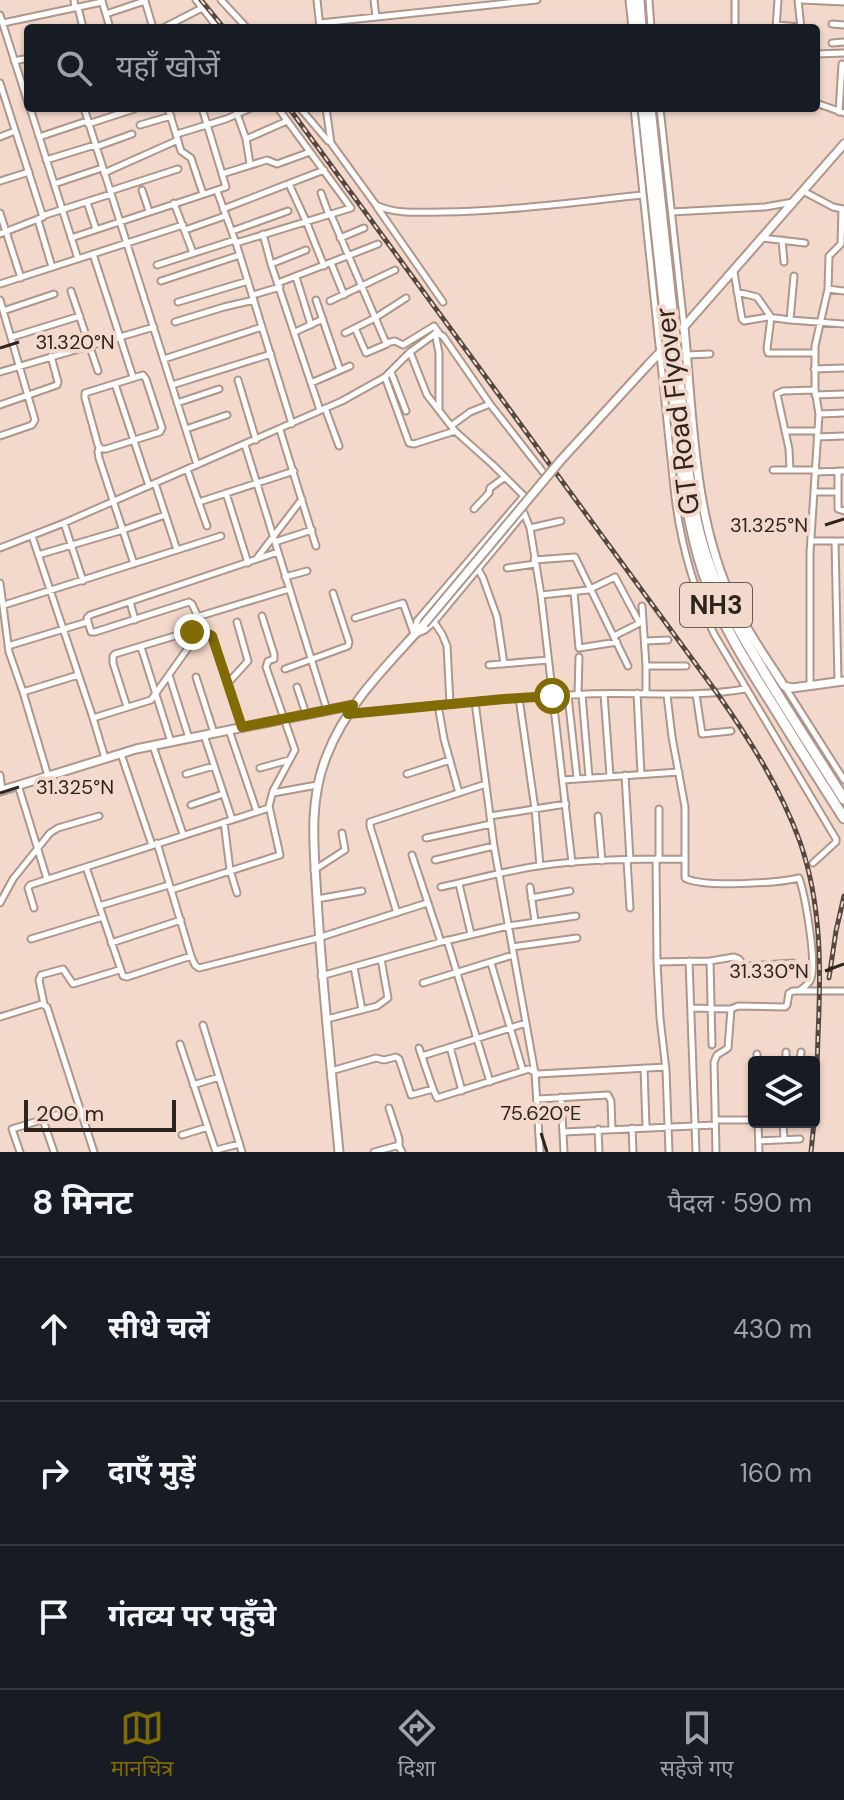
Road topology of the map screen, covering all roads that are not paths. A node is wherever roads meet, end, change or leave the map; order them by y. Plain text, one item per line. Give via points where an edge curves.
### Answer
1 (74, 0) edge
2 (145, 0) edge
3 (196, 0) edge
4 (221, 0) edge
5 (317, 0) edge
6 (374, 0) edge
7 (537, 0) edge
8 (631, 0) edge
9 (639, 0) edge
10 (649, 0) edge
11 (735, 0) edge
12 (778, 0) edge
13 (800, 0) edge
14 (102, 1) edge
15 (841, 1) edge
16 (77, 8) junction
17 (202, 8) junction
18 (106, 14) junction
19 (0, 15) edge
20 (376, 17) junction
21 (3, 23) junction
22 (82, 24) edge
23 (109, 24) edge
24 (152, 24) edge
25 (171, 24) edge
26 (212, 24) edge
27 (243, 24) edge
28 (320, 24) edge
29 (332, 24) edge
30 (634, 24) edge
31 (641, 24) edge
32 (651, 24) edge
33 (735, 24) edge
34 (776, 24) edge
35 (801, 24) edge
36 (832, 24) dead end
37 (844, 25) edge
38 (844, 42) edge
39 (832, 43) dead end
40 (844, 53) edge
41 (820, 54) edge
42 (24, 58) edge
43 (14, 61) junction
44 (842, 64) edge
45 (0, 83) edge
46 (24, 91) edge
47 (820, 104) edge
48 (31, 112) edge
49 (85, 112) edge
50 (124, 112) edge
51 (170, 112) edge
52 (203, 112) edge
53 (234, 112) edge
54 (236, 112) edge
55 (281, 112) edge
56 (303, 112) edge
57 (326, 112) edge
58 (634, 112) edge
59 (643, 112) edge
60 (650, 112) edge
61 (660, 112) edge
62 (841, 112) edge
63 (171, 116) junction
64 (287, 121) junction
65 (88, 123) junction
66 (140, 125) dead end
67 (208, 125) junction
68 (15, 131) junction
69 (132, 134) dead end
70 (0, 137) edge
71 (39, 137) junction
72 (178, 137) junction
73 (246, 139) junction
74 (331, 143) junction
75 (844, 144) edge
76 (95, 146) junction
77 (310, 152) junction
78 (46, 160) junction
79 (250, 164) junction
80 (178, 169) dead end
81 (103, 170) junction
82 (324, 170) junction
83 (29, 172) junction
84 (222, 174) junction
85 (0, 181) edge
86 (54, 184) junction
87 (289, 184) junction
88 (142, 190) dead end
89 (217, 191) junction
90 (803, 191) junction
91 (110, 192) junction
92 (321, 193) dead end
93 (203, 194) junction
94 (643, 195) junction
95 (87, 202) junction
96 (794, 202) junction
97 (174, 203) junction
98 (376, 205) junction
99 (843, 209) edge
100 (63, 210) junction
101 (149, 211) junction
102 (288, 211) dead end
103 (224, 212) junction
104 (672, 212) junction
105 (0, 213) edge
106 (330, 215) junction
107 (40, 218) junction
108 (306, 221) junction
109 (120, 222) junction
110 (184, 227) junction
111 (364, 228) dead end
112 (96, 229) junction
113 (232, 231) junction
114 (3, 232) edge
115 (263, 234) junction
116 (71, 238) junction
117 (340, 238) junction
118 (762, 238) junction
119 (782, 240) junction
120 (236, 241) junction
121 (127, 243) junction
122 (805, 243) dead end
123 (378, 244) dead end
124 (306, 250) dead end
125 (193, 253) junction
126 (93, 254) junction
127 (240, 255) junction
128 (348, 256) junction
129 (78, 259) junction
130 (784, 262) dead end
131 (271, 264) junction
132 (157, 265) dead end
133 (328, 265) junction
134 (52, 267) junction
135 (395, 270) dead end
136 (734, 272) junction
137 (794, 276) dead end
138 (296, 277) junction
139 (21, 278) junction
140 (161, 281) dead end
141 (248, 281) junction
142 (0, 284) edge
143 (279, 285) junction
144 (361, 286) junction
145 (828, 289) junction
146 (71, 291) dead end
147 (844, 291) edge
148 (737, 292) junction
149 (54, 294) dead end
150 (344, 295) junction
151 (253, 298) junction
152 (406, 298) dead end
153 (0, 300) edge
154 (316, 300) dead end
155 (330, 301) dead end
156 (178, 302) dead end
157 (443, 302) dead end
158 (3, 311) junction
159 (668, 311) junction
160 (80, 316) junction
161 (771, 317) junction
162 (375, 318) junction
163 (323, 319) junction
164 (790, 320) junction
165 (175, 322) dead end
166 (819, 323) junction
167 (844, 324) edge
168 (311, 325) junction
169 (154, 327) junction
170 (262, 327) junction
171 (684, 327) junction
172 (355, 328) junction
173 (295, 332) junction
174 (345, 333) dead end
175 (437, 333) junction
176 (12, 337) junction
177 (120, 337) junction
178 (387, 344) junction
179 (89, 346) junction
180 (410, 352) junction
181 (659, 352) junction
182 (815, 353) junction
183 (271, 354) junction
184 (710, 354) dead end
185 (51, 356) junction
186 (678, 358) junction
187 (164, 359) junction
188 (19, 366) junction
189 (350, 366) dead end
190 (844, 368) edge
191 (814, 369) junction
192 (340, 370) junction
193 (98, 371) dead end
194 (0, 372) edge
195 (391, 372) junction
196 (133, 377) junction
197 (385, 377) junction
198 (238, 380) dead end
199 (311, 383) junction
200 (115, 384) junction
201 (172, 385) junction
202 (219, 389) dead end
203 (815, 392) junction
204 (844, 394) edge
205 (29, 395) junction
206 (177, 403) junction
207 (490, 404) junction
208 (0, 405) edge
209 (322, 409) junction
210 (439, 409) junction
211 (406, 411) dead end
212 (844, 413) edge
213 (819, 414) junction
214 (227, 415) dead end
215 (292, 424) junction
216 (453, 428) junction
217 (186, 430) junction
218 (280, 430) junction
219 (785, 431) junction
220 (817, 434) junction
221 (0, 436) edge
222 (844, 436) edge
223 (134, 440) junction
224 (256, 440) junction
225 (245, 445) junction
226 (339, 446) dead end
227 (99, 448) junction
228 (197, 465) junction
229 (187, 469) junction
230 (773, 470) dead end
231 (790, 470) junction
232 (294, 471) junction
233 (816, 471) junction
234 (841, 471) edge
235 (543, 472) dead end
236 (505, 477) junction
237 (258, 483) junction
238 (152, 485) junction
239 (815, 492) junction
240 (838, 492) junction
241 (226, 493) junction
242 (302, 499) junction
243 (114, 501) junction
244 (199, 502) junction
245 (474, 509) dead end
246 (844, 511) edge
247 (165, 515) junction
248 (561, 521) dead end
249 (64, 523) junction
250 (207, 526) dead end
251 (530, 528) junction
252 (123, 530) junction
253 (312, 530) junction
254 (32, 536) junction
255 (221, 536) dead end
256 (274, 539) junction
257 (811, 541) junction
258 (835, 541) junction
259 (844, 541) edge
260 (72, 545) junction
261 (316, 546) dead end
262 (0, 548) edge
263 (177, 550) junction
264 (278, 552) junction
265 (38, 555) junction
266 (256, 560) junction
267 (535, 562) junction
268 (248, 563) junction
269 (134, 564) junction
270 (507, 568) dead end
271 (478, 569) junction
272 (307, 571) dead end
273 (285, 577) junction
274 (83, 581) junction
275 (0, 586) edge
276 (289, 589) junction
277 (591, 589) junction
278 (50, 592) junction
279 (574, 592) junction
280 (333, 593) dead end
281 (541, 595) junction
282 (130, 602) junction
283 (4, 605) junction
284 (642, 606) dead end
285 (262, 616) dead end
286 (355, 618) dead end
287 (840, 618) edge
288 (135, 620) junction
289 (87, 622) junction
290 (237, 622) dead end
291 (434, 622) junction
292 (63, 630) junction
293 (414, 635) junction
294 (196, 637) junction
295 (615, 639) junction
296 (668, 640) dead end
297 (645, 641) junction
298 (141, 647) junction
299 (9, 649) junction
300 (0, 651) edge
301 (579, 657) dead end
302 (548, 660) junction
303 (311, 661) junction
304 (504, 664) junction
305 (489, 665) dead end
306 (628, 666) dead end
307 (646, 666) junction
308 (686, 666) dead end
309 (285, 669) dead end
310 (78, 675) junction
311 (169, 675) junction
312 (196, 677) dead end
313 (841, 682) edge
314 (228, 683) junction
315 (810, 685) junction
316 (784, 686) junction
317 (297, 687) dead end
318 (746, 689) junction
319 (23, 692) junction
320 (155, 693) junction
321 (637, 693) junction
322 (604, 694) junction
323 (646, 694) junction
324 (696, 694) junction
325 (568, 695) junction
326 (580, 695) junction
327 (667, 695) junction
328 (552, 696) junction
329 (519, 698) junction
330 (475, 702) junction
331 (450, 704) junction
332 (353, 705) junction
333 (438, 705) junction
334 (127, 707) junction
335 (327, 710) junction
336 (306, 714) junction
337 (348, 714) junction
338 (93, 718) junction
339 (284, 718) junction
340 (242, 727) junction
341 (229, 730) junction
342 (731, 731) dead end
343 (214, 733) junction
344 (204, 735) junction
345 (190, 739) junction
346 (171, 743) junction
347 (153, 746) junction
348 (121, 754) junction
349 (105, 758) junction
350 (290, 760) junction
351 (450, 760) junction
352 (214, 766) junction
353 (260, 768) dead end
354 (679, 772) junction
355 (186, 774) dead end
356 (407, 774) dead end
357 (641, 774) junction
358 (0, 775) edge
359 (625, 775) junction
360 (48, 776) junction
361 (610, 776) junction
362 (589, 777) junction
363 (577, 778) junction
364 (563, 780) junction
365 (844, 780) edge
366 (486, 784) junction
367 (18, 785) junction
368 (317, 785) junction
369 (1, 791) edge
370 (272, 793) junction
371 (459, 793) junction
372 (223, 794) junction
373 (844, 799) edge
374 (566, 804) junction
375 (191, 805) dead end
376 (269, 808) junction
377 (535, 809) junction
378 (659, 809) dead end
379 (257, 812) junction
380 (99, 816) dead end
381 (490, 816) junction
382 (598, 816) dead end
383 (844, 818) edge
384 (232, 819) junction
385 (224, 822) junction
386 (491, 824) junction
387 (342, 833) dead end
388 (183, 834) junction
389 (426, 838) dead end
390 (155, 844) junction
391 (494, 846) junction
392 (38, 847) junction
393 (412, 855) dead end
394 (657, 859) junction
395 (686, 859) junction
396 (435, 860) dead end
397 (628, 860) junction
398 (602, 861) junction
399 (572, 863) junction
400 (813, 863) dead end
401 (540, 866) junction
402 (86, 867) junction
403 (230, 870) junction
404 (314, 870) junction
405 (499, 873) junction
406 (47, 879) junction
407 (459, 884) junction
408 (170, 887) junction
409 (441, 887) dead end
410 (530, 887) dead end
411 (362, 891) dead end
412 (570, 891) dead end
413 (237, 893) dead end
414 (531, 898) junction
415 (1, 899) edge
416 (317, 899) junction
417 (427, 903) junction
418 (99, 906) junction
419 (34, 908) dead end
420 (630, 908) dead end
421 (397, 913) junction
422 (576, 916) dead end
423 (103, 917) junction
424 (181, 920) junction
425 (535, 921) junction
426 (508, 926) junction
427 (471, 934) junction
428 (318, 938) junction
429 (577, 938) dead end
430 (31, 939) dead end
431 (444, 941) junction
432 (111, 943) junction
433 (512, 947) junction
434 (513, 955) junction
435 (191, 956) junction
436 (381, 959) junction
437 (689, 961) junction
438 (710, 961) junction
439 (657, 962) junction
440 (491, 963) junction
441 (793, 963) dead end
442 (354, 967) junction
443 (119, 970) junction
444 (457, 973) junction
445 (321, 976) junction
446 (423, 983) dead end
447 (800, 990) junction
448 (844, 991) edge
449 (44, 1004) junction
450 (711, 1007) junction
451 (691, 1008) junction
452 (731, 1009) junction
453 (362, 1010) junction
454 (0, 1017) edge
455 (327, 1019) junction
456 (526, 1023) junction
457 (203, 1025) dead end
458 (509, 1028) junction
459 (476, 1038) junction
460 (180, 1044) dead end
461 (712, 1045) dead end
462 (450, 1047) junction
463 (419, 1048) dead end
464 (786, 1052) dead end
465 (801, 1052) dead end
466 (422, 1056) junction
467 (786, 1056) edge
468 (801, 1056) edge
469 (666, 1067) junction
470 (644, 1068) junction
471 (331, 1071) junction
472 (523, 1071) junction
473 (535, 1073) junction
474 (219, 1077) junction
475 (490, 1082) junction
476 (193, 1085) junction
477 (433, 1089) junction
478 (462, 1091) junction
479 (561, 1097) junction
480 (538, 1099) junction
481 (80, 1108) junction
482 (389, 1108) dead end
483 (43, 1120) junction
484 (748, 1121) edge
485 (715, 1123) junction
486 (696, 1126) junction
487 (208, 1127) junction
488 (646, 1127) junction
489 (668, 1127) junction
490 (632, 1128) junction
491 (757, 1128) edge
492 (783, 1128) edge
493 (598, 1129) junction
494 (612, 1129) junction
495 (564, 1132) junction
496 (182, 1135) dead end
497 (784, 1139) junction
498 (800, 1139) dead end
499 (759, 1141) junction
500 (239, 1144) junction
501 (400, 1149) edge
502 (216, 1151) edge
503 (20, 1152) edge
504 (54, 1152) edge
505 (94, 1152) edge
506 (242, 1152) edge
507 (339, 1152) edge
508 (374, 1152) edge
509 (540, 1152) edge
510 (564, 1152) edge
511 (599, 1152) edge
512 (633, 1152) edge
513 (669, 1152) edge
514 (696, 1152) edge
515 (716, 1152) edge
516 (759, 1152) edge

1 - 16 street
2 - 18 street
2 - 24 street
3 - 17 street
4 - 27 street
5 - 28 street
6 - 20 street
7 - 20 street
8 - 30 highway
9 - 31 highway
10 - 32 street
11 - 33 street
12 - 34 street
13 - 15 street
13 - 35 street
14 - 16 street
14 - 18 street
16 - 21 street
16 - 22 street
17 - 25 street
17 - 26 street
18 - 23 street
19 - 21 street
20 - 29 street
21 - 43 street
36 - 37 street
38 - 39 street
40 - 41 street
42 - 43 street
43 - 46 street
44 - 62 street
45 - 68 street
47 - 62 street
48 - 71 street
49 - 65 street
50 - 65 street
51 - 63 street
52 - 67 street
53 - 67 street
54 - 73 street
55 - 64 street
56 - 74 street
57 - 74 street
58 - 94 street
59 - 159 highway, GT Road Flyover / NH3
60 - 159 highway, GT Road Flyover / NH3
61 - 104 street
63 - 66 street
63 - 72 street
64 - 73 street
64 - 77 street
65 - 71 street
65 - 76 street
67 - 72 street
67 - 84 street
68 - 70 street
68 - 83 street
69 - 76 street
71 - 78 street
72 - 81 street
72 - 93 street
73 - 79 street
74 - 98 street
75 - 90 street
76 - 78 street
76 - 81 street
77 - 79 street via 277,164
77 - 82 street
78 - 86 street
79 - 84 street
80 - 91 street
81 - 86 street
81 - 91 street
82 - 87 street
82 - 106 street via 351,207
83 - 85 street
83 - 107 street
84 - 89 street via 226,187
86 - 100 street
87 - 103 street
87 - 108 street
88 - 101 street
89 - 93 street
89 - 103 street
90 - 96 street
90 - 99 street
91 - 95 street
91 - 109 street
92 - 106 street
93 - 97 street
94 - 98 street via 486,211 402,212
94 - 181 street
95 - 100 street
95 - 112 street
96 - 104 street
96 - 118 street
97 - 101 street
97 - 110 street
98 - 157 street
99 - 145 street via 842,241 829,256
100 - 107 street
100 - 116 street
101 - 109 street
102 - 113 street
103 - 110 street
103 - 113 street
104 - 171 street
105 - 114 street
106 - 108 street
106 - 117 street
107 - 114 street
107 - 134 street
108 - 115 street
108 - 133 street
109 - 112 street
109 - 121 street
110 - 121 street
110 - 125 street
111 - 117 street
112 - 116 street
113 - 120 street
114 - 139 street
115 - 120 street
115 - 131 street
116 - 129 street
117 - 128 street
118 - 119 street
118 - 136 street
119 - 122 street
119 - 130 street
120 - 125 street
120 - 127 street
121 - 126 street
121 - 169 street
123 - 128 street
124 - 131 street
125 - 132 street
126 - 129 street
126 - 177 street
127 - 140 street
127 - 141 street
128 - 133 street
128 - 144 street
129 - 134 street
131 - 143 street
133 - 138 street
133 - 150 street
134 - 139 street
135 - 144 street
136 - 148 street
136 - 171 street
137 - 164 street
138 - 143 street
138 - 168 street
139 - 142 street
141 - 151 street
141 - 156 street
143 - 151 street
143 - 173 street
144 - 150 street
144 - 162 street
145 - 147 street
145 - 166 street
146 - 160 street
148 - 161 street via 757,297
148 - 161 street via 744,321
149 - 158 street
150 - 155 street
151 - 165 street
151 - 170 street
152 - 162 street
153 - 158 street
154 - 163 street
158 - 176 street
159 - 186 highway, GT Road Flyover / NH3, bridge
160 - 176 street
160 - 179 street
161 - 164 street
161 - 182 street via 768,353
162 - 172 street
162 - 178 street
163 - 168 street
163 - 192 street
164 - 166 street
166 - 167 street
166 - 182 street
168 - 173 street
169 - 177 street
169 - 187 street
170 - 183 street
170 - 187 street
171 - 181 street
171 - 186 street
172 - 174 street
172 - 178 street via 366,353
173 - 199 street
175 - 178 street via 434,326 403,345
175 - 180 street
175 - 207 street
175 - 210 street
176 - 188 street
177 - 179 street
177 - 196 street
179 - 185 street
179 - 193 street
180 - 195 street
180 - 210 street via 425,391
181 - 293 street, bridge
181 - 318 street via 684,549 705,615
182 - 191 street
183 - 201 street
183 - 215 street
184 - 186 street
185 - 188 street
185 - 205 street via 58,383
186 - 316 street via 706,525 733,603
186 - 373 highway, GT Road Flyover / NH3 via 690,489 711,572 742,637
186 - 383 highway, GT Road Flyover / NH3 via 684,489 703,573 733,641
187 - 201 street
188 - 194 street
188 - 205 street
189 - 192 street
190 - 191 street
191 - 203 street
192 - 199 street
195 - 197 street
195 - 211 street
196 - 200 street
196 - 223 street via 145,377 163,426 160,432
197 - 209 street
197 - 216 street via 409,443
198 - 224 street
199 - 209 street
200 - 223 street
200 - 227 street via 84,395
201 - 206 street
202 - 206 street
203 - 204 street
203 - 213 street
203 - 219 street via 777,394
205 - 208 street
205 - 221 street via 34,424
206 - 217 street
207 - 216 street via 466,414
207 - 235 street
209 - 215 street
209 - 226 street
210 - 216 street
212 - 213 street
213 - 220 street
214 - 217 street
215 - 218 street
216 - 236 street
217 - 228 street
218 - 224 street
218 - 232 street
219 - 220 street
219 - 231 street
220 - 222 street
220 - 233 street
223 - 227 street
223 - 238 street
224 - 225 street
225 - 228 street
225 - 237 street
227 - 243 street
228 - 229 street
229 - 238 street
229 - 244 street
230 - 231 street
231 - 233 street
232 - 237 street
232 - 242 street
233 - 234 street
233 - 239 street
234 - 240 street
236 - 245 street
236 - 293 street via 524,496 417,621
237 - 241 street
237 - 256 street
238 - 243 street
238 - 247 street
239 - 240 street
239 - 257 street
240 - 246 street via 838,509
241 - 244 street
241 - 268 street
242 - 253 street
242 - 256 street
243 - 249 street
243 - 252 street
244 - 250 street
247 - 252 street
247 - 263 street
248 - 251 street
249 - 254 street
249 - 260 street
251 - 267 street
251 - 271 street via 524,513
252 - 260 street
252 - 269 street
253 - 256 street
253 - 261 street
254 - 262 street
254 - 265 street
255 - 263 street
256 - 264 street
256 - 266 street
257 - 258 street
257 - 315 street
258 - 259 street
258 - 287 street
260 - 265 street
260 - 274 street
263 - 269 street
264 - 266 street
264 - 273 street
265 - 278 street
266 - 268 street
267 - 270 street
267 - 277 street via 574,556
267 - 281 street
268 - 282 street
269 - 274 street
271 - 291 street
271 - 304 street via 497,617
272 - 273 street
273 - 276 street
274 - 278 street
275 - 283 street
276 - 288 street via 200,616 189,602
276 - 303 street
277 - 279 street
277 - 295 street
277 - 295 street via 615,577 639,620
278 - 283 street
278 - 292 street
279 - 281 street
279 - 295 street via 579,648
280 - 303 street via 349,644
281 - 302 street
282 - 288 street
282 - 289 street via 90,615
283 - 299 street
284 - 297 street
285 - 339 street via 274,654 266,667
286 - 293 street via 403,603
287 - 313 street
288 - 289 street via 92,632
289 - 292 street
290 - 314 street via 248,661
291 - 293 street
291 - 331 street via 447,646
292 - 299 street
292 - 310 street
293 - 332 street
294 - 298 street via 188,632
294 - 311 street
294 - 314 street via 212,636
295 - 306 street
296 - 297 street
297 - 307 street
298 - 320 street
298 - 334 street via 115,654 112,660
299 - 300 street
299 - 319 street
301 - 326 street
302 - 304 street
302 - 328 street
303 - 309 street
303 - 335 street
304 - 305 street
307 - 308 street
307 - 323 street
310 - 319 street
310 - 338 street
311 - 320 street
311 - 345 street
312 - 343 street
313 - 315 street
314 - 340 street
315 - 316 street
316 - 365 street
317 - 336 street
318 - 324 street
318 - 400 street via 836,839
319 - 360 street
320 - 334 street via 151,700
320 - 346 street
321 - 322 street
321 - 323 street
321 - 357 street
322 - 326 street
322 - 361 street
323 - 327 street
324 - 327 street
324 - 342 street via 702,734
325 - 326 street
325 - 328 street
325 - 363 street
326 - 362 street
327 - 354 street
328 - 329 street
328 - 364 street
329 - 330 street
329 - 377 street
330 - 331 street
330 - 366 street
331 - 333 street
332 - 335 street
332 - 337 street
333 - 337 street
333 - 351 street
334 - 338 street
335 - 336 street
336 - 339 street
337 - 368 street
338 - 349 street
339 - 340 street
339 - 350 street via 295,750
340 - 341 street
341 - 343 street
341 - 379 street
343 - 344 street
344 - 345 street
344 - 352 street
345 - 346 street
346 - 347 street
347 - 348 street
347 - 388 street
348 - 349 street
348 - 390 street
349 - 360 street
350 - 353 street
350 - 370 street
351 - 356 street
351 - 371 street
352 - 355 street
352 - 372 street
354 - 357 street
354 - 395 street
357 - 359 street
358 - 369 street
359 - 361 street
359 - 397 street
360 - 367 street
361 - 362 street
362 - 363 street
363 - 364 street
364 - 374 street
366 - 371 street
366 - 381 street
367 - 369 street
367 - 392 street
368 - 370 street
368 - 404 street
370 - 376 street
371 - 421 street via 370,822
372 - 375 street
372 - 384 street
374 - 377 street
374 - 399 street
376 - 379 street
376 - 403 street via 279,855
377 - 381 street
377 - 401 street
378 - 394 street
379 - 384 street
380 - 392 street via 58,828
381 - 386 street
382 - 398 street
384 - 385 street
385 - 388 street
385 - 403 street
386 - 389 street
386 - 391 street
387 - 404 street via 345,850
388 - 390 street
390 - 402 street
390 - 408 street
391 - 396 street
391 - 405 street
392 - 406 street
392 - 415 street
393 - 417 street
394 - 395 street
394 - 397 street
394 - 439 street
395 - 447 street via 687,881 728,884 799,878 812,960 812,977
397 - 398 street
397 - 420 street
398 - 399 street
399 - 401 street
401 - 405 street
402 - 406 street
402 - 418 street
403 - 408 street
403 - 413 street
404 - 416 street
405 - 407 street
405 - 426 street
406 - 419 street via 28,887
407 - 409 street
407 - 427 street
408 - 418 street
408 - 424 street
410 - 414 street
411 - 416 street
412 - 414 street
414 - 425 street
416 - 428 street
417 - 421 street
417 - 431 street
418 - 423 street
421 - 428 street
422 - 425 street
423 - 430 street
423 - 432 street
424 - 432 street
424 - 435 street
425 - 426 street
426 - 427 street
426 - 433 street
427 - 431 street
428 - 435 street via 202,968
428 - 445 street
429 - 433 street
431 - 436 street
431 - 444 street
432 - 443 street
433 - 434 street
434 - 440 street
434 - 456 street
435 - 443 street via 127,977
436 - 442 street
436 - 453 street via 389,996
437 - 438 street
437 - 439 street
437 - 451 street
438 - 441 street via 734,957 749,966
438 - 450 street
439 - 469 street
440 - 444 street
440 - 458 street
442 - 445 street
442 - 453 street
443 - 449 street via 73,984 63,969 41,975
444 - 446 street
444 - 459 street
445 - 455 street
447 - 448 street
447 - 452 street via 789,993 785,1007
449 - 454 street
449 - 481 street
450 - 451 street
450 - 452 street
450 - 461 street
451 - 486 street
452 - 485 street via 728,1048 714,1062
453 - 455 street
455 - 471 street
456 - 458 street
456 - 473 street
457 - 474 street
458 - 459 street
458 - 472 street
459 - 462 street
459 - 475 street
460 - 476 street
462 - 466 street
462 - 478 street
463 - 466 street
464 - 467 street
465 - 468 street
466 - 477 street
469 - 470 street
469 - 489 street
470 - 473 street
470 - 488 street
471 - 477 street via 396,1057 411,1095
471 - 507 street
472 - 473 street
472 - 475 street
473 - 480 street
474 - 476 street
474 - 500 street
475 - 478 street
476 - 487 street
477 - 478 street via 437,1098
479 - 480 street
479 - 494 street via 608,1095
479 - 495 street
480 - 509 street
481 - 483 street
481 - 505 street
482 - 501 street
483 - 503 street via 12,1129
483 - 504 street
484 - 485 street
485 - 486 street
485 - 515 street
486 - 489 street
486 - 514 street
487 - 496 street
487 - 502 street
488 - 489 street
488 - 490 street
489 - 513 street
490 - 494 street
490 - 512 street
491 - 499 street
492 - 497 street
493 - 494 street
493 - 495 street
493 - 511 street
495 - 510 street
497 - 498 street
497 - 499 street
499 - 516 street
500 - 502 street
500 - 506 street
501 - 508 street

